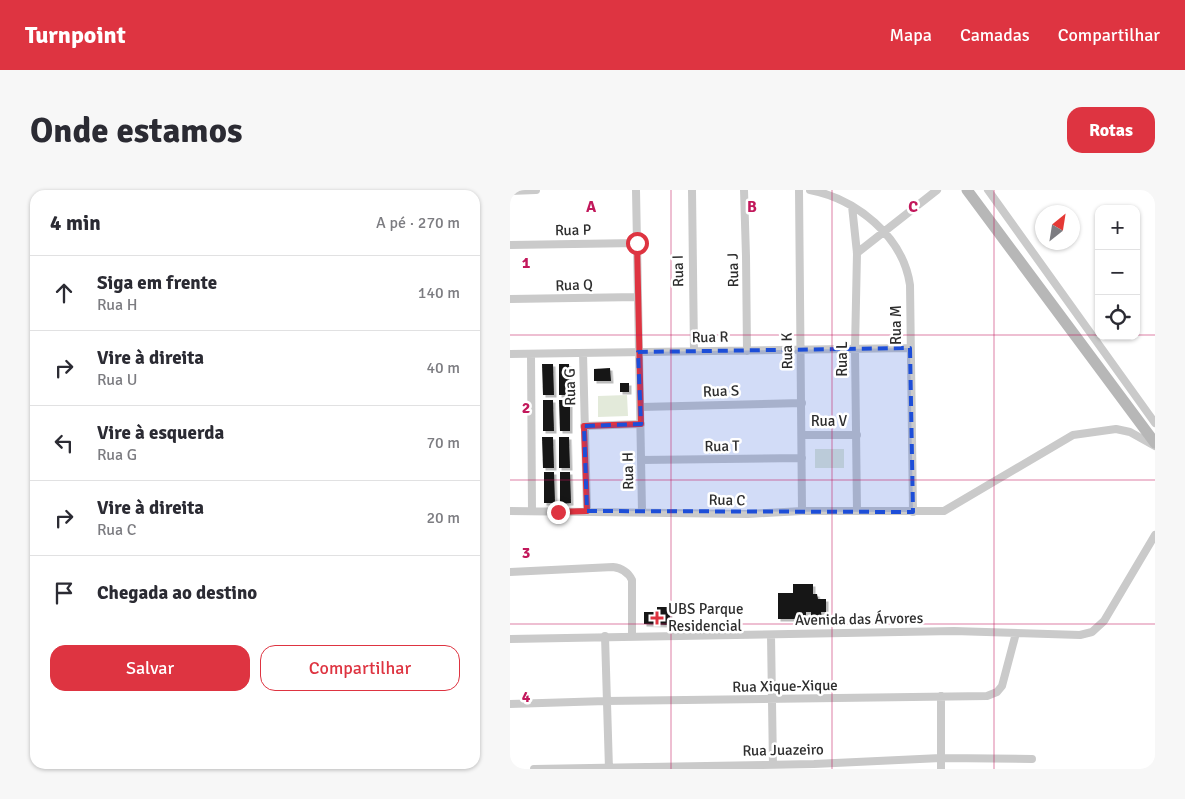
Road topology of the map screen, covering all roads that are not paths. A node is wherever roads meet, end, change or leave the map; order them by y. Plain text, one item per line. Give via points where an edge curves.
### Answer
1 (529, 190) edge
2 (536, 190) edge
3 (636, 190) edge
4 (692, 190) edge
5 (744, 190) edge
6 (800, 190) edge
7 (810, 190) edge
8 (937, 190) edge
9 (967, 190) edge
10 (988, 190) edge
11 (510, 191) edge
12 (852, 206) junction
13 (884, 232) junction
14 (637, 243) junction
15 (510, 245) edge
16 (857, 253) junction
17 (638, 296) junction
18 (510, 299) edge
19 (910, 348) junction
20 (855, 349) junction
21 (747, 350) junction
22 (801, 350) junction
23 (694, 351) junction
24 (638, 352) junction
25 (583, 353) junction
26 (510, 354) edge
27 (531, 354) junction
28 (802, 403) junction
29 (641, 407) junction
30 (1155, 423) edge
31 (641, 424) junction
32 (584, 426) junction
33 (802, 435) junction
34 (857, 435) junction
35 (1155, 444) edge
36 (802, 458) junction
37 (642, 460) junction
38 (510, 510) edge
39 (587, 511) junction
40 (802, 511) junction
41 (857, 511) junction
42 (532, 512) junction
43 (642, 512) junction
44 (913, 512) junction
45 (1155, 535) edge
46 (510, 572) edge
47 (1016, 633) junction
48 (771, 635) junction
49 (605, 636) junction
50 (632, 637) junction
51 (510, 639) edge
52 (941, 696) junction
53 (772, 700) junction
54 (606, 701) junction
55 (510, 704) edge
56 (941, 758) junction
57 (1032, 759) dead end
58 (773, 766) edge
59 (609, 768) edge
60 (534, 769) edge
61 (941, 769) edge

1 - 2 street
1 - 11 street
3 - 14 street, Rua H
4 - 23 street, Rua I
5 - 21 street, Rua J
6 - 22 street, Rua K
7 - 12 street, Rua M via 825,193
8 - 13 street
9 - 35 street
10 - 30 street
12 - 13 street, Rua M
12 - 16 street, Rua L
13 - 16 street
13 - 19 street, Rua M via 906,264 910,285
14 - 15 street, Rua P
14 - 17 street, Rua H
16 - 20 street, Rua L
17 - 18 street, Rua Q
17 - 24 street, Rua H
19 - 20 street, Rua R
19 - 44 street, Rua M
20 - 22 street, Rua R
20 - 34 street, Rua L
21 - 22 street, Rua R
21 - 23 street, Rua R
22 - 28 street, Rua K
23 - 24 street, Rua R
24 - 25 street, Rua R
24 - 29 street, Rua H
25 - 27 street, Rua R
25 - 32 street, Rua G
26 - 27 street, Rua R
27 - 42 street
28 - 29 street, Rua S
28 - 33 street, Rua K
29 - 31 street, Rua H
31 - 32 street
31 - 37 street, Rua H
32 - 39 street, Rua G
33 - 34 street, Rua V
33 - 36 street, Rua K
34 - 41 street, Rua L
35 - 44 street, Rua C via 1116,429 1073,435 944,511
36 - 37 street, Rua T
36 - 40 street, Rua K
37 - 43 street, Rua H
38 - 42 street, Rua C
39 - 42 street, Rua C
39 - 43 street, Rua C
40 - 41 street, Rua C
40 - 43 street, Rua C via 748,514
41 - 44 street, Rua C
45 - 47 street, Avenida das Árvores via 1104,621 1092,632 1063,636
46 - 50 street via 621,569 632,580
47 - 48 street, Avenida das Árvores via 954,631
47 - 52 street, Rua Xique-Xique via 997,692 987,696
48 - 50 street, Avenida das Árvores
48 - 53 street
49 - 50 street, Avenida das Árvores
49 - 51 street, Avenida das Árvores
49 - 54 street
52 - 53 street, Rua Xique-Xique
52 - 56 street
53 - 54 street, Rua Xique-Xique
53 - 58 street
54 - 55 street, Rua Xique-Xique
54 - 59 street
56 - 57 street, Rua Juazeiro
56 - 58 street, Rua Juazeiro
56 - 61 street
58 - 59 street, Rua Juazeiro
59 - 60 street, Rua Juazeiro

